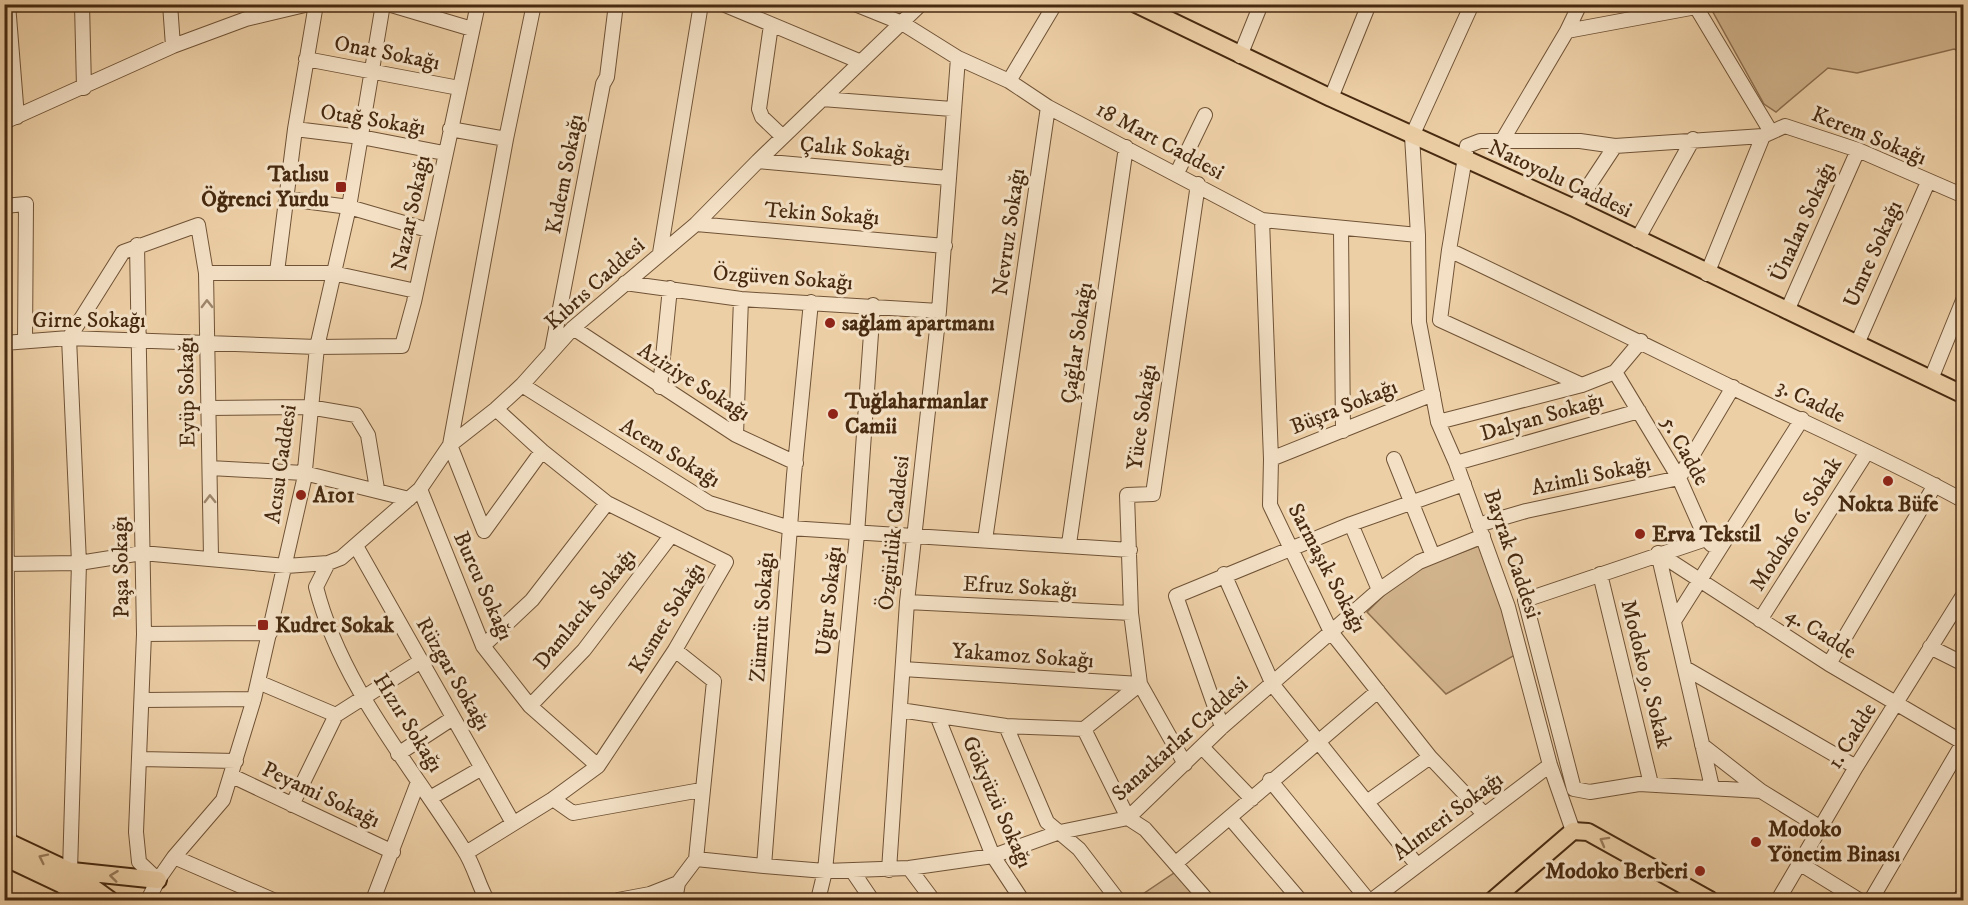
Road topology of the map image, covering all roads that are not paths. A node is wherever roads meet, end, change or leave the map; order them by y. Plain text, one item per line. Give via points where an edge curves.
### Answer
1 (8, 4) edge
2 (82, 4) edge
3 (170, 4) edge
4 (309, 4) edge
5 (316, 4) edge
6 (385, 4) edge
7 (478, 4) edge
8 (534, 4) edge
9 (616, 4) edge
10 (702, 4) edge
11 (723, 4) edge
12 (855, 4) edge
13 (921, 4) edge
14 (1055, 4) edge
15 (1261, 4) edge
16 (1369, 4) edge
17 (1472, 4) edge
18 (1580, 4) edge
19 (1696, 6) edge
20 (1147, 7) edge
21 (245, 12) edge
22 (902, 23) junction
23 (771, 25) junction
24 (472, 29) junction
25 (1567, 31) junction
26 (173, 46) junction
27 (1240, 56) junction
28 (958, 58) junction
29 (306, 59) junction
30 (861, 62) junction
31 (372, 72) junction
32 (1009, 81) junction
33 (84, 88) junction
34 (459, 88) junction
35 (1331, 98) junction
36 (822, 99) junction
37 (1048, 107) junction
38 (952, 109) junction
39 (1205, 115) dead end
40 (11, 119) edge
41 (295, 129) junction
42 (450, 129) junction
43 (1767, 134) junction
44 (1412, 136) junction
45 (361, 137) junction
46 (783, 137) junction
47 (506, 139) junction
48 (1693, 139) junction
49 (1502, 141) junction
50 (1616, 146) junction
51 (1126, 147) junction
52 (1858, 150) junction
53 (444, 153) junction
54 (1464, 159) junction
55 (758, 161) junction
56 (1177, 173) junction
57 (948, 178) junction
58 (1928, 182) junction
59 (1198, 184) junction
60 (1964, 196) edge
61 (288, 199) junction
62 (4, 206) edge
63 (349, 207) junction
64 (1574, 208) junction
65 (1262, 220) junction
66 (696, 224) junction
67 (428, 230) junction
68 (1341, 230) junction
69 (1418, 235) junction
70 (1637, 240) junction
71 (136, 245) junction
72 (945, 246) junction
73 (1449, 250) junction
74 (660, 253) junction
75 (277, 272) junction
76 (206, 273) junction
77 (333, 273) junction
78 (1707, 274) junction
79 (625, 283) junction
80 (670, 288) junction
81 (416, 291) junction
82 (1964, 298) edge
83 (741, 299) junction
84 (811, 302) junction
85 (873, 305) junction
86 (939, 311) junction
87 (1786, 311) junction
88 (573, 328) junction
89 (69, 338) junction
90 (139, 340) junction
91 (26, 341) junction
92 (1641, 341) junction
93 (5, 343) edge
94 (207, 344) junction
95 (1857, 344) junction
96 (317, 347) junction
97 (552, 351) junction
98 (1615, 372) junction
99 (1931, 379) junction
100 (522, 385) junction
101 (1582, 385) junction
102 (660, 387) junction
103 (1733, 387) junction
104 (1433, 394) junction
105 (1964, 395) edge
106 (309, 407) junction
107 (209, 408) junction
108 (496, 409) junction
109 (1638, 411) junction
110 (1802, 419) junction
111 (1438, 422) junction
112 (1343, 431) junction
113 (736, 435) junction
114 (450, 445) junction
115 (542, 451) junction
116 (1867, 452) junction
117 (1271, 459) junction
118 (1394, 459) dead end
119 (796, 463) junction
120 (1456, 463) junction
121 (210, 468) junction
122 (304, 473) junction
123 (1679, 478) junction
124 (1464, 484) junction
125 (1935, 485) junction
126 (376, 489) junction
127 (420, 489) junction
128 (409, 499) junction
129 (1964, 501) edge
130 (1413, 502) junction
131 (607, 503) junction
132 (1351, 524) junction
133 (789, 528) junction
134 (1481, 531) junction
135 (857, 534) junction
136 (915, 535) junction
137 (670, 537) junction
138 (1706, 539) junction
139 (985, 540) junction
140 (1069, 544) junction
141 (356, 546) junction
142 (1130, 550) junction
143 (1291, 550) junction
144 (1717, 550) junction
145 (141, 553) junction
146 (1658, 553) junction
147 (1433, 556) junction
148 (211, 558) junction
149 (79, 562) junction
150 (328, 563) junction
151 (5, 564) edge
152 (286, 566) junction
153 (1224, 574) junction
154 (1600, 574) junction
155 (1699, 578) junction
156 (1378, 590) junction
157 (1964, 594) edge
158 (907, 602) junction
159 (1131, 613) junction
160 (1760, 620) junction
161 (1674, 621) junction
162 (1331, 632) junction
163 (270, 633) junction
164 (144, 634) junction
165 (483, 646) junction
166 (1930, 647) junction
167 (675, 650) junction
168 (421, 661) junction
169 (1829, 664) junction
170 (1964, 664) edge
171 (1685, 668) junction
172 (903, 669) junction
173 (258, 682) junction
174 (1140, 684) junction
175 (1273, 685) junction
176 (1378, 691) junction
177 (365, 696) junction
178 (254, 699) junction
179 (143, 700) junction
180 (1896, 705) junction
181 (530, 706) junction
182 (900, 710) junction
183 (336, 714) junction
184 (453, 718) junction
185 (938, 718) junction
186 (1006, 726) junction
187 (1222, 727) junction
188 (1084, 729) junction
189 (1317, 740) junction
190 (1963, 743) edge
191 (1702, 745) junction
192 (1202, 747) junction
193 (398, 754) junction
194 (1430, 757) junction
195 (140, 759) junction
196 (236, 761) junction
197 (1185, 764) junction
198 (1550, 765) junction
199 (598, 766) junction
200 (1856, 767) junction
201 (482, 768) junction
202 (232, 776) junction
203 (1270, 780) junction
204 (418, 782) junction
205 (1651, 784) junction
206 (1712, 788) junction
207 (701, 790) junction
208 (1761, 791) junction
209 (430, 798) junction
210 (553, 799) junction
211 (1252, 799) junction
212 (1367, 802) junction
213 (292, 805) junction
214 (1484, 814) junction
215 (1128, 818) junction
216 (1231, 819) junction
217 (513, 823) junction
218 (1821, 828) junction
219 (1574, 831) junction
220 (1060, 832) junction
221 (6, 846) edge
222 (393, 852) junction
223 (466, 853) junction
224 (993, 856) junction
225 (174, 857) junction
226 (696, 858) junction
227 (1176, 863) junction
228 (1799, 863) junction
229 (1417, 865) junction
230 (764, 866) junction
231 (909, 868) junction
232 (889, 870) junction
233 (70, 871) junction
234 (825, 871) junction
235 (853, 872) junction
236 (158, 880) junction
237 (678, 883) junction
238 (1964, 893) edge
239 (485, 899) edge
240 (86, 900) edge
241 (110, 900) edge
242 (148, 900) edge
243 (273, 900) edge
244 (373, 900) edge
245 (618, 900) edge
246 (675, 900) edge
247 (818, 900) edge
248 (872, 900) edge
249 (933, 900) edge
250 (1022, 900) edge
251 (1118, 900) edge
252 (1207, 900) edge
253 (1300, 900) edge
254 (1370, 900) edge
255 (1493, 900) edge
256 (1710, 900) edge
257 (1778, 900) edge
258 (1859, 900) edge
259 (1871, 900) edge
260 (1959, 900) edge

1 - 40 street
2 - 33 street
3 - 26 street
4 - 21 street
5 - 29 street
6 - 24 street
6 - 31 street, Acısu Caddesi
7 - 24 street, Nazar Sokağı
8 - 47 street
9 - 97 street, Kıdem Sokağı via 607,77
10 - 74 street
11 - 23 street
12 - 22 street, 18 Mart Caddesi
13 - 22 street, Kıbrıs Caddesi
14 - 32 street
15 - 27 street
16 - 35 street
17 - 44 street
18 - 25 street
19 - 25 street
19 - 43 street
20 - 27 main road, Natoyolu Caddesi
21 - 26 street
22 - 28 street, 18 Mart Caddesi
22 - 30 street, Kıbrıs Caddesi
23 - 30 street
23 - 46 street via 759,109
24 - 34 street, Nazar Sokağı
25 - 49 street
26 - 33 street
27 - 35 main road, Natoyolu Caddesi
28 - 32 street, 18 Mart Caddesi
28 - 38 street, Özgürlük Caddesi
29 - 31 street, Onat Sokağı
29 - 41 street
30 - 36 street, Kıbrıs Caddesi
31 - 34 street, Onat Sokağı
31 - 45 street, Acısu Caddesi
32 - 37 street, 18 Mart Caddesi
33 - 40 street
34 - 42 street, Nazar Sokağı
35 - 44 main road, Natoyolu Caddesi
36 - 38 street
36 - 46 street, Kıbrıs Caddesi
37 - 51 street, 18 Mart Caddesi
37 - 139 street, Nevruz Sokağı
38 - 57 street, Özgürlük Caddesi
39 - 56 street
41 - 45 street, Otağ Sokağı
41 - 61 street
42 - 47 street
42 - 53 street, Nazar Sokağı
43 - 48 street, Kerem Sokağı
43 - 52 street, Kerem Sokağı via 1785,126
43 - 78 street
44 - 54 main road, Natoyolu Caddesi
44 - 69 street, Bayrak Caddesi
45 - 53 street, Otağ Sokağı
45 - 63 street, Acısu Caddesi
46 - 55 street, Kıbrıs Caddesi
47 - 114 street
48 - 50 street, Kerem Sokağı
48 - 70 street
49 - 50 street, Kerem Sokağı via 1580,141
49 - 54 street, Kerem Sokağı via 1480,141 1467,146
50 - 64 street
51 - 56 street, 18 Mart Caddesi
51 - 140 street, Çağlar Sokağı
52 - 58 street, Kerem Sokağı
52 - 87 street, Ünalan Sokağı
53 - 67 street, Nazar Sokağı
54 - 64 main road, Natoyolu Caddesi
54 - 73 street
55 - 57 street, Çalık Sokağı
55 - 66 street, Kıbrıs Caddesi
56 - 59 street, 18 Mart Caddesi
57 - 72 street, Özgürlük Caddesi
58 - 60 street, Kerem Sokağı
58 - 95 street, Umre Sokağı
59 - 65 street, 18 Mart Caddesi
59 - 142 street, Yüce Sokağı via 1153,494 1128,495
61 - 63 street
61 - 75 street
62 - 91 street via 26,204
63 - 67 street
63 - 77 street, Acısu Caddesi
64 - 70 main road, Natoyolu Caddesi
65 - 68 street, 18 Mart Caddesi
65 - 117 street, Sarmaşık Sokağı
66 - 72 street, Tekin Sokağı
66 - 74 street, Kıbrıs Caddesi
67 - 81 street, Nazar Sokağı
68 - 69 street, 18 Mart Caddesi
68 - 112 street
69 - 104 street, Bayrak Caddesi via 1419,322
70 - 78 main road, Natoyolu Caddesi
71 - 76 street, Eyüp Sokağı via 198,225
71 - 89 street via 123,252
71 - 90 street, Paşa Sokağı
72 - 86 street, Özgürlük Caddesi
73 - 92 street, 3. Cadde
73 - 101 street via 1440,320
74 - 79 street, Kıbrıs Caddesi
75 - 76 street
75 - 77 street
94 -> 76 street, Eyüp Sokağı
77 - 81 street
77 - 96 street, Acısu Caddesi
78 - 87 main road, Natoyolu Caddesi
79 - 80 street, Özgüven Sokağı
79 - 88 street, Kıbrıs Caddesi
80 - 83 street, Özgüven Sokağı
80 - 102 street
81 - 96 street, Nazar Sokağı via 402,346
82 - 99 street
83 - 84 street, Özgüven Sokağı
83 - 113 street
84 - 85 street, Özgüven Sokağı
84 - 119 street, Zümrüt Sokağı
85 - 86 street, Özgüven Sokağı
85 - 135 street, Uğur Sokağı
86 - 136 street, Özgürlük Caddesi
87 - 95 main road, Natoyolu Caddesi
88 - 97 street, Kıbrıs Caddesi
88 - 102 street, Aziziye Sokağı
89 - 90 street, Girne Sokağı
89 - 91 street, Girne Sokağı
89 - 149 street
90 - 94 street, Girne Sokağı
90 - 145 street, Paşa Sokağı
91 - 93 street, Girne Sokağı
92 - 98 street
92 - 103 street, 3. Cadde
93 - 151 street
94 - 96 street, Girne Sokağı
94 - 107 street, Eyüp Sokağı
95 - 99 main road, Natoyolu Caddesi
96 - 106 street, Acısu Caddesi
97 - 100 street, Kıbrıs Caddesi
98 - 101 street
98 - 109 street, 5. Cadde
99 - 105 main road, Natoyolu Caddesi
100 - 108 street, Kıbrıs Caddesi
100 - 133 street, Acem Sokağı via 709,503
101 - 111 street
102 - 113 street, Aziziye Sokağı
103 - 110 street, 3. Cadde
103 - 123 street
104 - 111 street, Bayrak Caddesi
104 - 112 street, Büşra Sokağı
106 - 107 street
106 - 122 street, Acısu Caddesi
106 - 126 street via 356,415 368,435
107 - 121 street, Eyüp Sokağı
108 - 114 street, Kıbrıs Caddesi
108 - 115 street, Kısmet Sokağı
109 - 120 street, Dalyan Sokağı
109 - 123 street, 5. Cadde
110 - 116 street, 3. Cadde
110 - 144 street
111 - 120 street, Bayrak Caddesi
112 - 117 street, Büşra Sokağı
113 - 119 street, Aziziye Sokağı
114 - 115 street via 484,531
114 - 127 street, Kıbrıs Caddesi
115 - 131 street, Kısmet Sokağı
116 - 125 street, 3. Cadde
116 - 160 street, Modoko 6. Sokak
117 - 143 street, Sarmaşık Sokağı via 1270,505
118 - 130 street
119 - 133 street, Zümrüt Sokağı
120 - 124 street, Bayrak Caddesi
121 - 122 street
148 -> 121 street, Eyüp Sokağı
122 - 126 street
122 - 152 street, Acısu Caddesi
123 - 134 street, Azimli Sokağı via 1526,512
123 - 138 street, 5. Cadde
124 - 130 street
124 - 134 street, Bayrak Caddesi
125 - 129 street, 3. Cadde
125 - 169 street
126 - 128 street
127 - 128 street, Kıbrıs Caddesi
127 - 165 street, Burcu Sokağı
128 - 141 street, Kıbrıs Caddesi
130 - 132 street
130 - 147 street
131 - 137 street, Kısmet Sokağı
131 - 165 street via 532,600
132 - 143 street
132 - 156 street
133 - 135 street, Acem Sokağı
133 - 230 street, Zümrüt Sokağı
134 - 147 street, Sanatkarlar Caddesi
134 - 198 street, Bayrak Caddesi via 1508,607
135 - 136 street, Acem Sokağı
135 - 234 street, Uğur Sokağı
136 - 139 street, Acem Sokağı
136 - 158 street, Özgürlük Caddesi
137 - 167 street, Kısmet Sokağı via 726,562
137 - 181 street, Damlacık Sokağı via 584,650
138 - 144 street, 5. Cadde
138 - 146 street
139 - 140 street, Acem Sokağı
140 - 142 street, Acem Sokağı
141 - 150 street, Kıbrıs Caddesi
141 - 168 street, Rüzgar Sokağı
142 - 159 street, Yüce Sokağı
143 - 153 street
143 - 162 street, Sarmaşık Sokağı
144 - 155 street
145 - 148 street, Kıbrıs Caddesi
145 - 149 street, Kıbrıs Caddesi
145 - 164 street, Paşa Sokağı
146 - 154 street
146 - 155 street, 4. Cadde
146 - 161 street
147 - 156 street, Sanatkarlar Caddesi
148 - 152 street, Kıbrıs Caddesi
149 - 151 street, Kıbrıs Caddesi
149 - 233 street
150 - 152 street, Kıbrıs Caddesi
150 - 177 street, Hızır Sokağı via 316,587 326,625
151 - 221 street
152 - 163 street, Acısu Caddesi
153 - 175 street
153 - 187 street via 1176,596
154 - 205 street, Modoko 9. Sokak
154 - 205 street via 1526,600 1539,657 1574,789 1590,792
155 - 160 street, 4. Cadde
155 - 161 street
156 - 162 street, Sanatkarlar Caddesi
157 - 166 street, 1. Cadde
158 - 159 street, Efruz Sokağı
158 - 172 street, Özgürlük Caddesi
159 - 174 street, Yüce Sokağı
160 - 169 street, 4. Cadde
161 - 171 street
162 - 175 street, Sanatkarlar Caddesi
162 - 176 street, Sarmaşık Sokağı
163 - 164 street
163 - 173 street, Acısu Caddesi
164 - 179 street, Paşa Sokağı
165 - 181 street, Burcu Sokağı
166 - 170 street
166 - 180 street, 1. Cadde
167 - 199 street, Kısmet Sokağı
167 - 207 street via 714,681
168 - 177 street
168 - 184 street, Rüzgar Sokağı
169 - 180 street, 4. Cadde
171 - 191 street
171 - 200 street
172 - 174 street, Yakamoz Sokağı
172 - 182 street, Özgürlük Caddesi
173 - 178 street, Acısu Caddesi
173 - 183 street
174 - 188 street
174 - 197 street, Yüce Sokağı
175 - 187 street, Sanatkarlar Caddesi
175 - 189 street
176 - 189 street
176 - 194 street, Sarmaşık Sokağı
177 - 183 street
177 - 193 street, Hızır Sokağı
178 - 179 street
178 - 196 street, Acısu Caddesi
179 - 195 street, Paşa Sokağı
180 - 190 street, 4. Cadde
180 - 200 street, 1. Cadde
181 - 199 street, Burcu Sokağı
182 - 185 street
182 - 232 street, Özgürlük Caddesi
183 - 213 street
184 - 193 street
184 - 201 street, Rüzgar Sokağı
185 - 186 street
185 - 224 street, Gökyüzü Sokağı
186 - 188 street
186 - 220 street via 1047,822
187 - 192 street, Sanatkarlar Caddesi
188 - 215 street
189 - 203 street
189 - 212 street
190 - 259 street
191 - 206 street
191 - 208 street
192 - 197 street, Sanatkarlar Caddesi
192 - 211 street
193 - 204 street, Hızır Sokağı
194 - 212 street
194 - 214 street, Sarmaşık Sokağı
195 - 196 street
195 - 236 street, Paşa Sokağı via 136,832 139,862
196 - 202 street, Acısu Caddesi
197 - 215 street, Sanatkarlar Caddesi
198 - 214 street, Alınteri Sokağı
198 - 219 street, Bayrak Caddesi
199 - 210 street, Kısmet Sokağı
200 - 218 street, 1. Cadde
201 - 209 street
201 - 217 street, Rüzgar Sokağı
202 - 213 street, Peyami Sokağı
202 - 225 street, Acısu Caddesi via 223,800
203 - 211 street
203 - 254 street
204 - 209 street, Hızır Sokağı
204 - 222 street
205 - 206 street
206 - 208 street
207 - 210 street via 573,813
207 - 226 street
208 - 218 street
209 - 223 street, Hızır Sokağı
210 - 217 street, Kısmet Sokağı
211 - 216 street
212 - 229 street
213 - 222 street, Peyami Sokağı
214 - 229 street, Alınteri Sokağı
215 - 220 street, Sanatkarlar Caddesi
215 - 227 street via 1145,829
216 - 227 street
216 - 253 street
217 - 223 street, Kısmet Sokağı
218 - 228 street, 1. Cadde
219 - 255 main road
256 -> 219 main road via 1588,832
220 - 224 street, Sanatkarlar Caddesi
220 - 251 street
233 -> 221 main road
221 - 240 main road
222 - 244 street
223 - 239 street, Hızır Sokağı
224 - 231 street, Sanatkarlar Caddesi
224 - 250 street, Gökyüzü Sokağı
225 - 236 street, Acısu Caddesi
225 - 243 street
226 - 230 street
226 - 237 street
227 - 252 street
228 - 257 street, 1. Cadde
228 - 258 street
229 - 254 street, Alınteri Sokağı
230 - 234 street, Sanatkarlar Caddesi
231 - 232 street, Sanatkarlar Caddesi
231 - 249 street
232 - 235 street, Sanatkarlar Caddesi
236 -> 233 main road
233 - 241 main road
234 - 235 street, Sanatkarlar Caddesi
234 - 247 street, Uğur Sokağı
235 - 248 street
236 - 242 street, Acısu Caddesi
237 - 245 street
237 - 246 street
238 - 260 street

